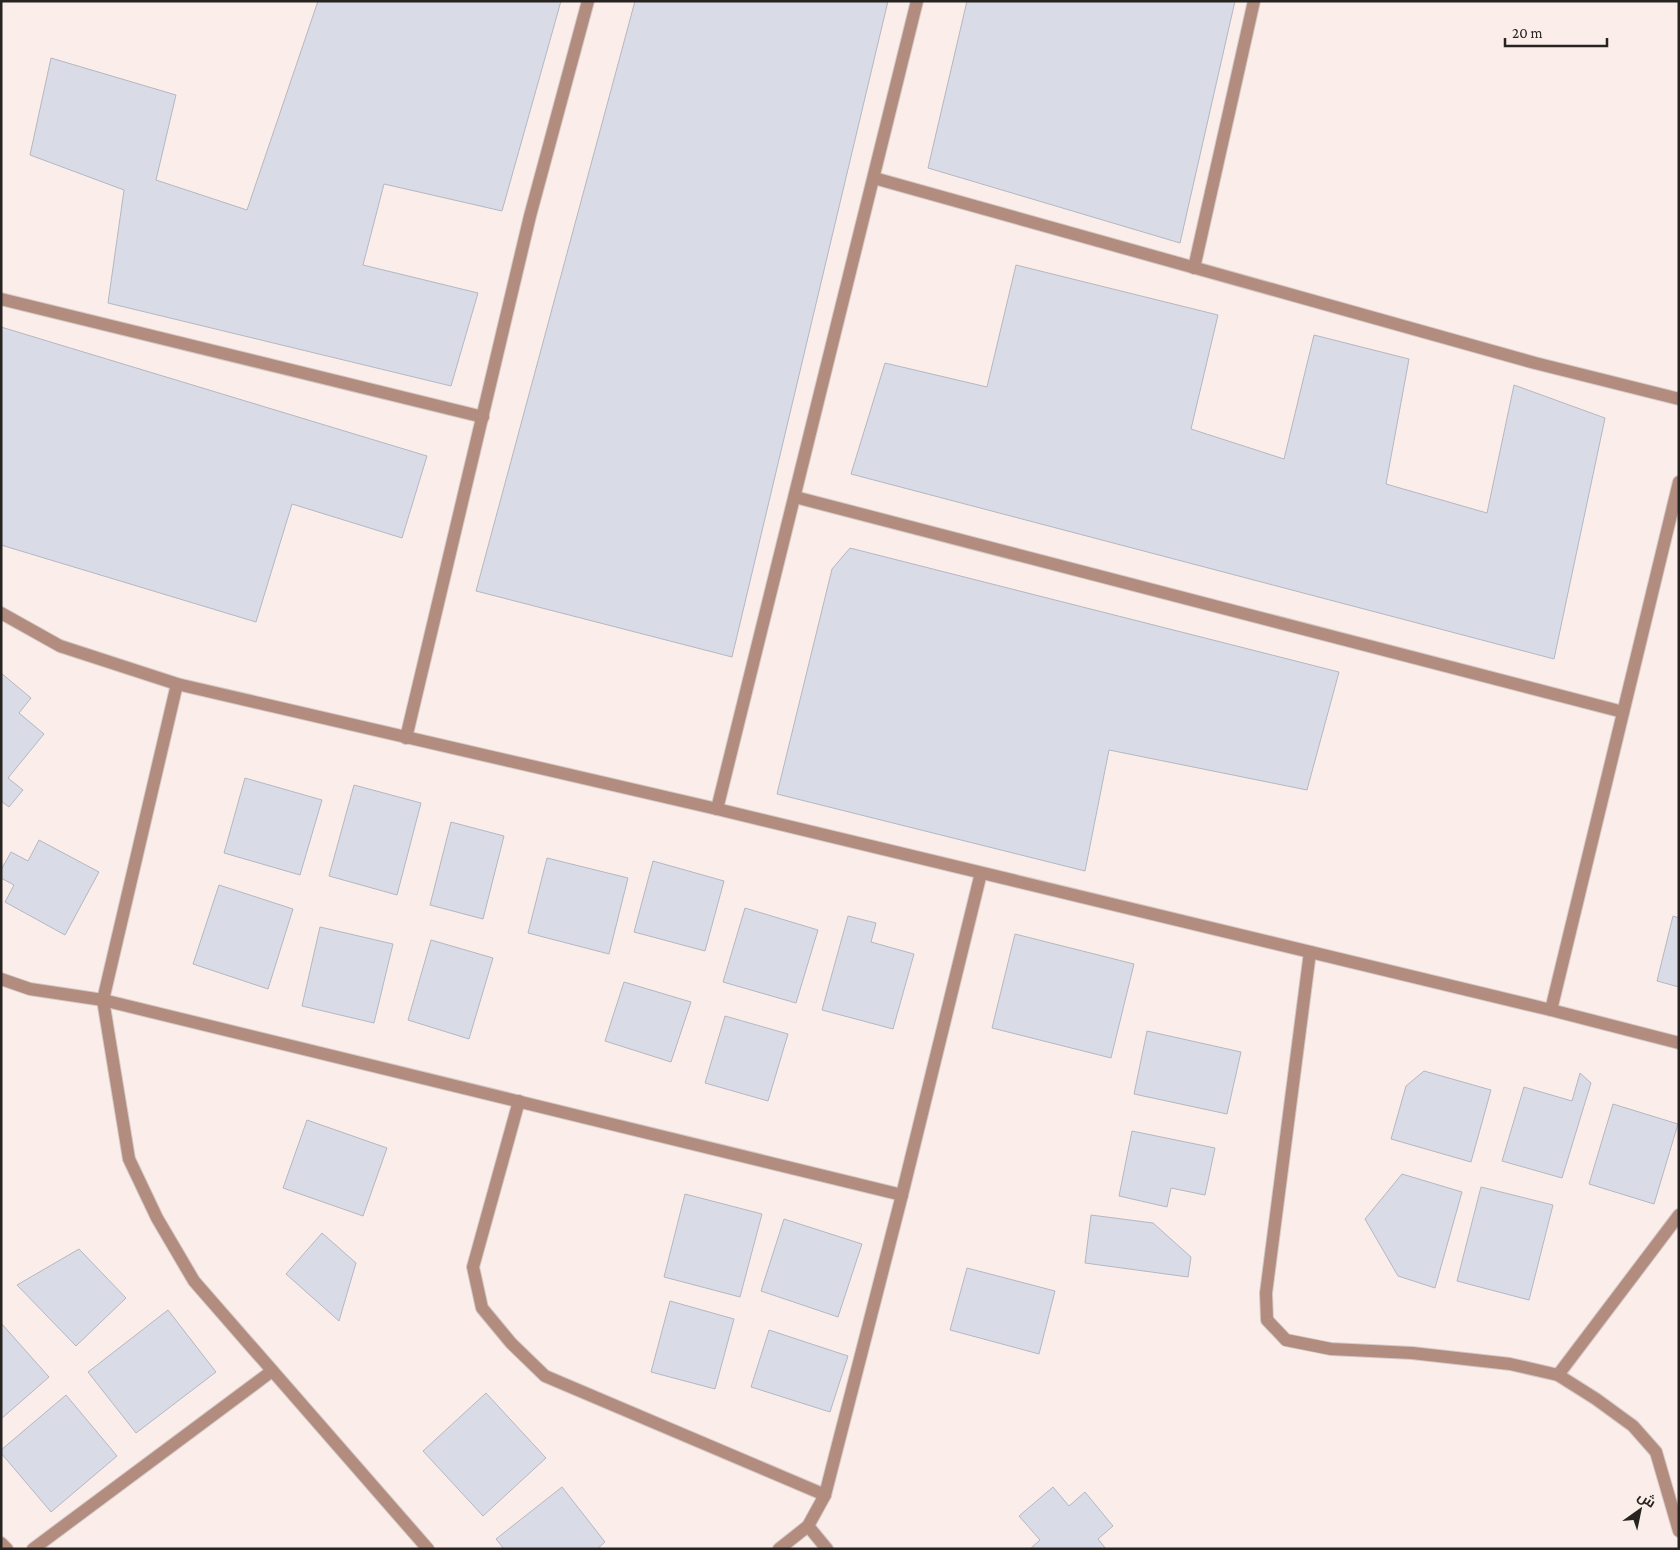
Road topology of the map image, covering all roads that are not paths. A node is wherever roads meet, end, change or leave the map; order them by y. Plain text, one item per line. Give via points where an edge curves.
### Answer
1 (588, 1) edge
2 (917, 1) edge
3 (1254, 1) edge
4 (874, 178) junction
5 (1194, 268) junction
6 (1, 299) edge
7 (1679, 399) edge
8 (483, 417) junction
9 (1679, 482) edge
10 (795, 497) junction
11 (1, 613) edge
12 (177, 684) junction
13 (1623, 712) junction
14 (406, 738) junction
15 (717, 810) junction
16 (981, 873) junction
17 (1310, 952) junction
18 (1, 979) edge
19 (103, 1000) junction
20 (1551, 1010) junction
21 (1679, 1042) edge
22 (519, 1101) junction
23 (902, 1194) junction
24 (1679, 1215) edge
25 (272, 1371) junction
26 (1558, 1376) junction
27 (825, 1495) junction
28 (808, 1526) junction
29 (1679, 1531) edge
30 (1, 1542) edge
31 (7, 1549) edge
32 (33, 1549) edge
33 (428, 1549) edge
34 (779, 1549) edge
35 (827, 1549) edge

1 - 8 street via 530,216
2 - 4 street
3 - 5 street
4 - 5 street
4 - 10 street
5 - 7 street via 1534,363
6 - 8 street
8 - 14 street
9 - 13 street
10 - 13 street
10 - 15 street
11 - 12 street via 60,646
12 - 14 street
12 - 19 street
13 - 20 street
14 - 15 street
15 - 16 street
16 - 17 street
16 - 23 street
17 - 20 street
17 - 26 street via 1266,1293 1267,1320 1286,1340 1331,1350 1412,1353 1510,1364
18 - 19 street via 30,989
19 - 22 street
19 - 25 street via 133,1167 157,1218 194,1281
20 - 21 street
22 - 23 street
22 - 27 street via 474,1267 482,1308 510,1343 546,1376
23 - 27 street
24 - 26 street
25 - 32 street
25 - 33 street
26 - 29 street via 1633,1426 1656,1452
27 - 28 street
28 - 34 street
28 - 35 street
30 - 31 street

